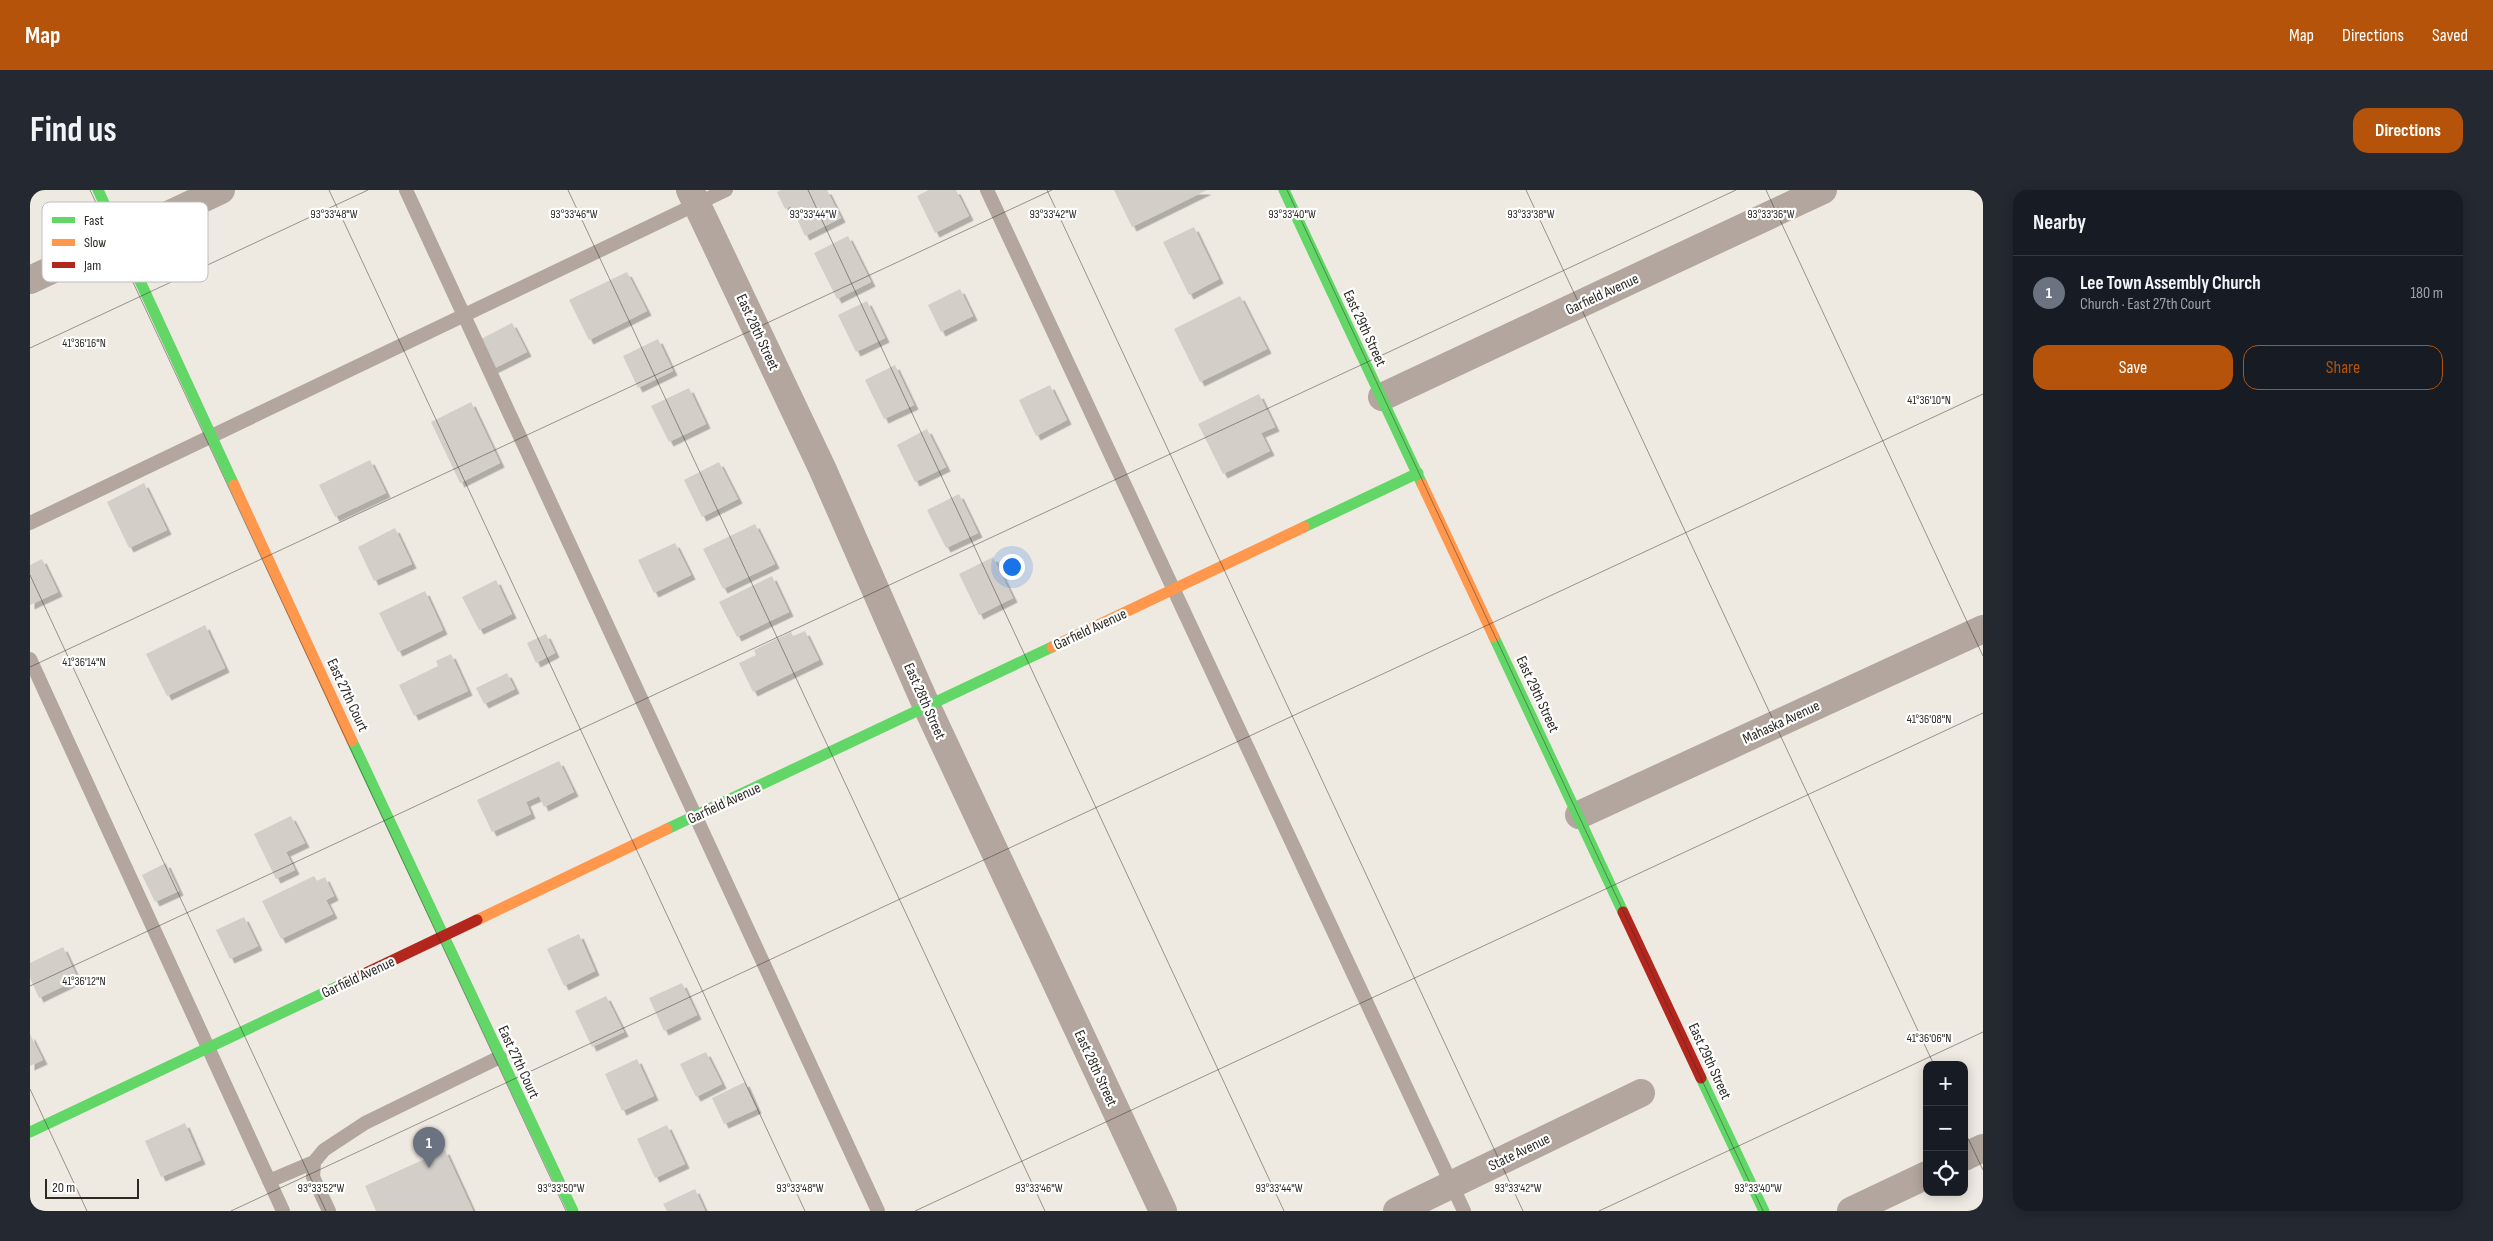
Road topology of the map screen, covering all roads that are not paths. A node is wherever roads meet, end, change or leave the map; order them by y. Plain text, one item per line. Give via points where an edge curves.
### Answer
1 (98, 190) edge
2 (221, 190) edge
3 (406, 190) edge
4 (726, 190) edge
5 (987, 190) edge
6 (1284, 190) edge
7 (1823, 190) edge
8 (694, 197) edge
9 (104, 202) edge
10 (196, 202) edge
11 (42, 274) edge
12 (30, 280) edge
13 (140, 282) edge
14 (464, 316) junction
15 (1382, 398) junction
16 (212, 436) junction
17 (1418, 473) junction
18 (30, 523) edge
19 (1174, 589) junction
20 (1983, 629) edge
21 (30, 659) edge
22 (927, 707) junction
23 (1579, 815) junction
24 (696, 817) junction
25 (443, 937) junction
26 (208, 1048) junction
27 (500, 1057) junction
28 (1641, 1093) dead end
29 (30, 1132) edge
30 (1983, 1148) edge
31 (1968, 1155) edge
32 (314, 1162) junction
33 (1923, 1177) edge
34 (269, 1181) junction
35 (1452, 1185) junction
36 (283, 1211) edge
37 (329, 1211) edge
38 (573, 1211) edge
39 (878, 1211) edge
40 (1163, 1211) edge
41 (1397, 1211) edge
42 (1464, 1211) edge
43 (1764, 1211) edge
44 (1851, 1211) edge

1 - 9 street, East 27th Court
2 - 10 street
3 - 14 lane
4 - 8 lane
5 - 19 lane
6 - 15 street, East 29th Street
7 - 15 street, Garfield Avenue
8 - 14 lane
8 - 22 street, East 28th Street via 822,468
11 - 12 street
13 - 16 street, East 27th Court
14 - 16 lane
14 - 24 lane
15 - 17 street, East 29th Street
16 - 18 lane
16 - 25 street, East 27th Court
17 - 19 street, Garfield Avenue
17 - 23 street, East 29th Street
19 - 22 street, Garfield Avenue
19 - 35 lane
20 - 23 street, Mahaska Avenue
21 - 26 lane
22 - 24 street, Garfield Avenue
22 - 40 street, East 28th Street
23 - 43 street, East 29th Street
24 - 25 street, Garfield Avenue
24 - 39 lane
25 - 26 street, Garfield Avenue
25 - 27 street, East 27th Court
26 - 29 street, Garfield Avenue
26 - 34 lane
27 - 32 lane via 365,1123 324,1150
27 - 38 street, East 27th Court
28 - 35 street, State Avenue
30 - 31 street
32 - 34 lane
32 - 37 lane via 313,1177
33 - 44 street
34 - 36 lane
35 - 41 street, State Avenue
35 - 42 lane

